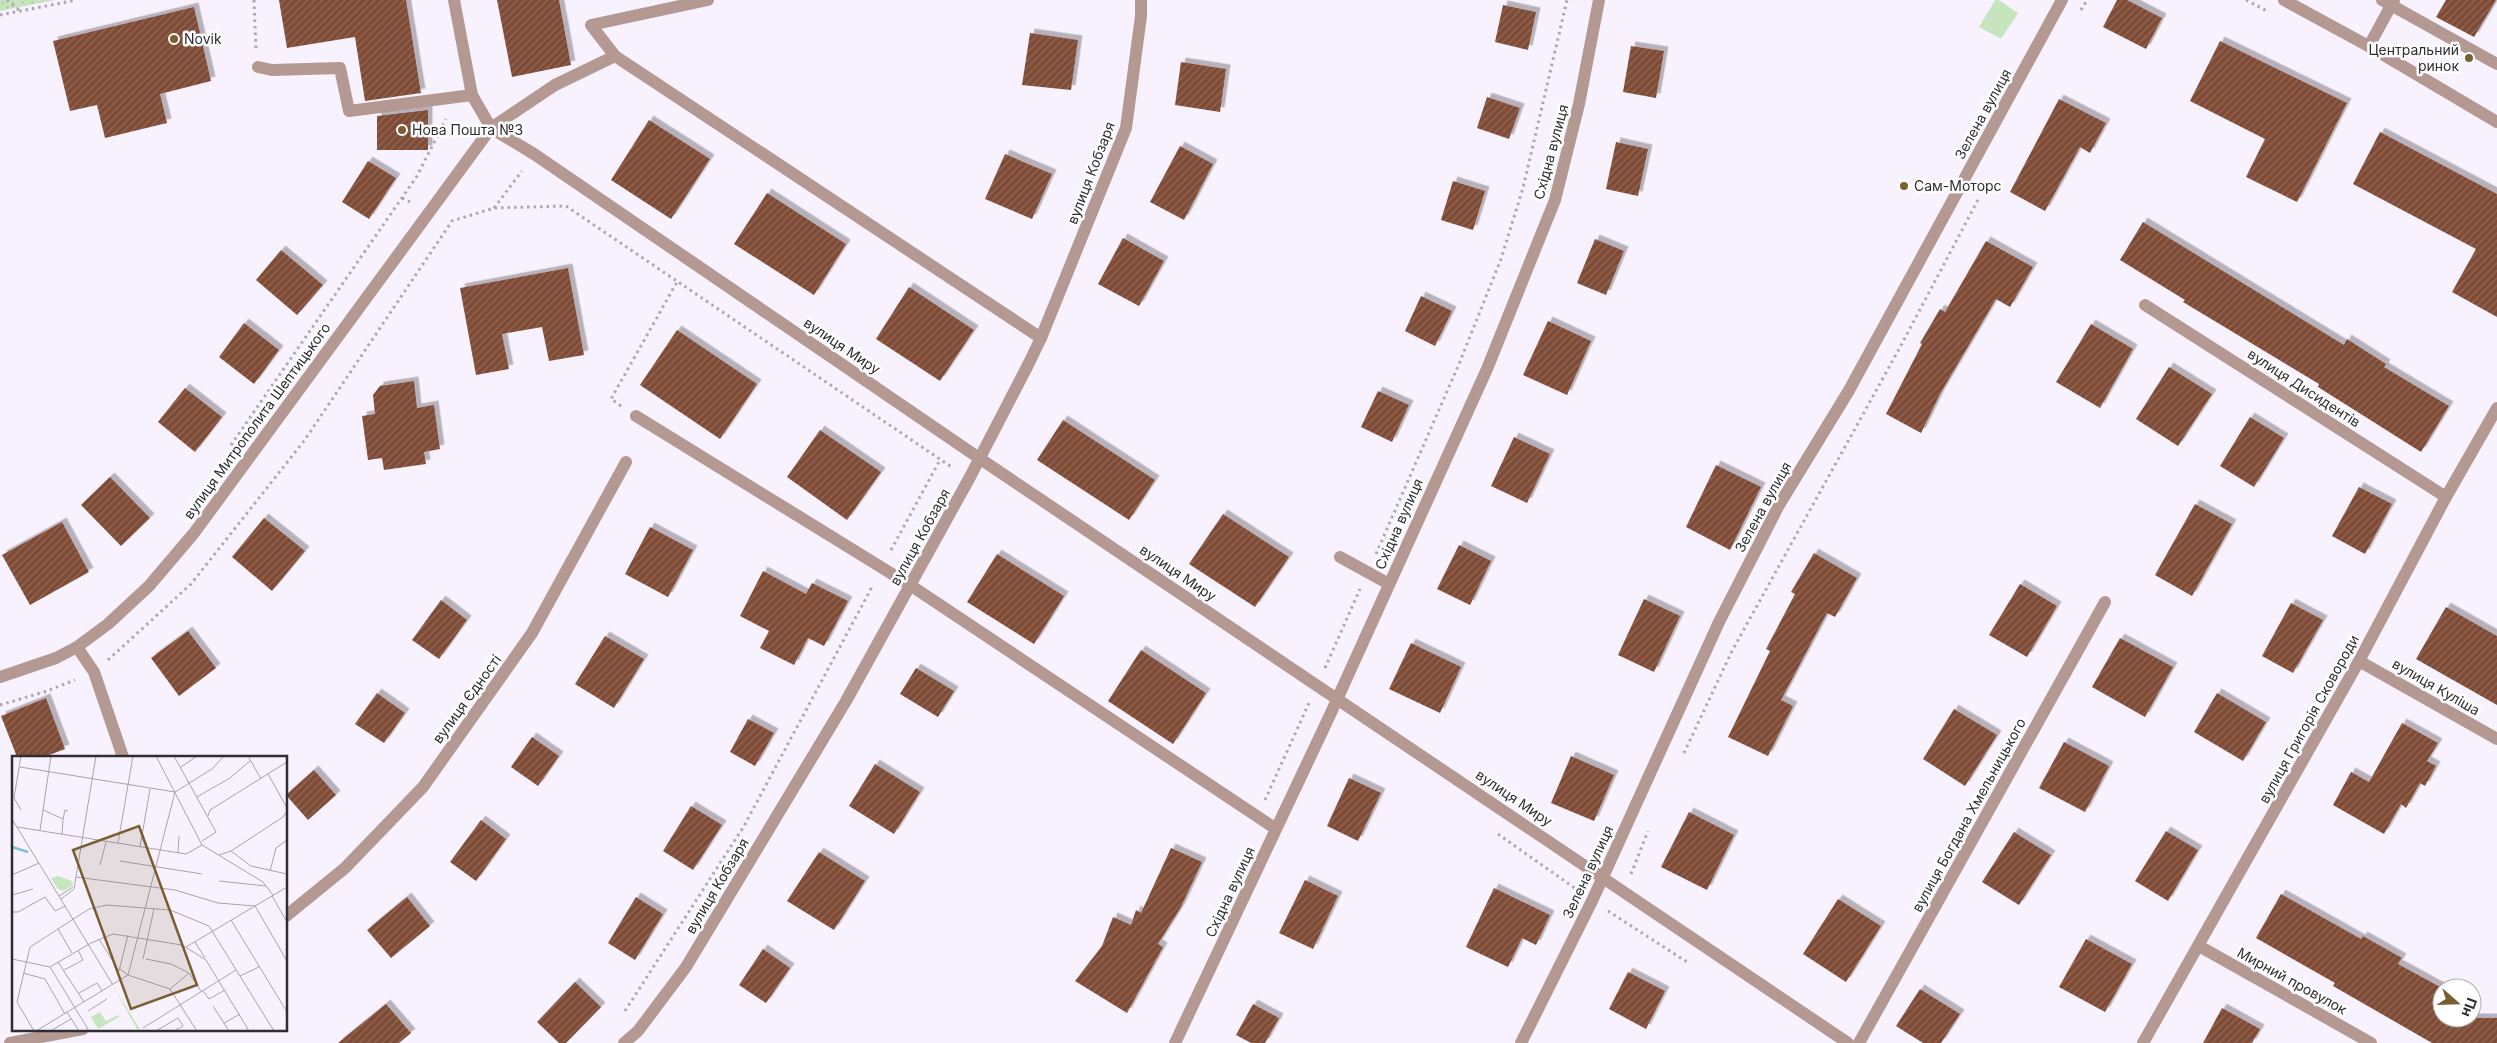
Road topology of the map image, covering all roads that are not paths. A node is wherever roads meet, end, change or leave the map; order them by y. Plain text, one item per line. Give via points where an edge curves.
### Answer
1 (454, 0) edge
2 (708, 0) edge
3 (1141, 0) edge
4 (1599, 0) edge
5 (2062, 0) edge
6 (2284, 0) edge
7 (2389, 2) edge
8 (2369, 46) junction
9 (615, 56) junction
10 (2497, 64) edge
11 (258, 67) road end
12 (472, 95) junction
13 (2497, 122) edge
14 (491, 128) junction
15 (2145, 305) dead end
16 (1041, 338) junction
17 (2497, 408) edge
18 (636, 416) road end
19 (979, 458) junction
20 (626, 462) dead end
21 (2446, 497) junction
22 (1340, 557) dead end
23 (910, 584) junction
24 (1389, 584) junction
25 (2105, 602) dead end
26 (77, 647) junction
27 (2359, 661) junction
28 (0, 677) edge
29 (1337, 697) junction
30 (2497, 739) edge
31 (123, 756) edge
32 (1276, 829) junction
33 (1602, 876) junction
34 (288, 914) edge
35 (2199, 946) junction
36 (78, 1030) edge
37 (10, 1043) edge
38 (624, 1043) edge
39 (1176, 1043) edge
40 (1521, 1043) edge
41 (1848, 1043) edge
42 (1859, 1043) edge
43 (2143, 1043) edge
44 (2371, 1043) edge

1 - 12 street
2 - 9 street via 591,25
3 - 16 street, вулиця Кобзаря via 1142,16 1126,128
4 - 24 street, Східна вулиця via 1579,104 1555,200 1486,369
5 - 33 street, Зелена вулиця via 1848,392 1779,505 1719,622
6 - 8 street
7 - 8 street
7 - 10 street
8 - 13 street
9 - 14 street, вулиця Митрополита Шептицького via 555,85
9 - 16 street
11 - 12 street via 272,70 340,68 349,111
12 - 14 street
14 - 19 street, вулиця Миру via 534,154
14 - 26 street, вулиця Митрополита Шептицького via 194,533 128,607
15 - 21 street, вулиця Дисидентів
16 - 19 street, вулиця Кобзаря
17 - 21 street, вулиця Григорія Сковороди
18 - 23 street
19 - 23 street, вулиця Кобзаря
19 - 29 street, вулиця Миру
20 - 34 street, вулиця Єдності via 532,633 423,787 345,868
21 - 27 street, вулиця Григорія Сковороди
22 - 24 street
23 - 32 street
23 - 38 street, вулиця Кобзаря via 846,701 686,966 638,1031
24 - 29 street, Східна вулиця
25 - 42 street, вулиця Богдана Хмельницького
26 - 28 street, вулиця Митрополита Шептицького via 56,658
26 - 31 street via 94,672
27 - 30 street, вулиця Куліша
27 - 35 street, вулиця Григорія Сковороди
29 - 32 street, Східна вулиця
29 - 33 street, вулиця Миру
32 - 39 street, Східна вулиця
33 - 40 street, Зелена вулиця
33 - 41 street, вулиця Миру
35 - 43 street, вулиця Григорія Сковороди
35 - 44 street, Мирний провулок
36 - 37 street

